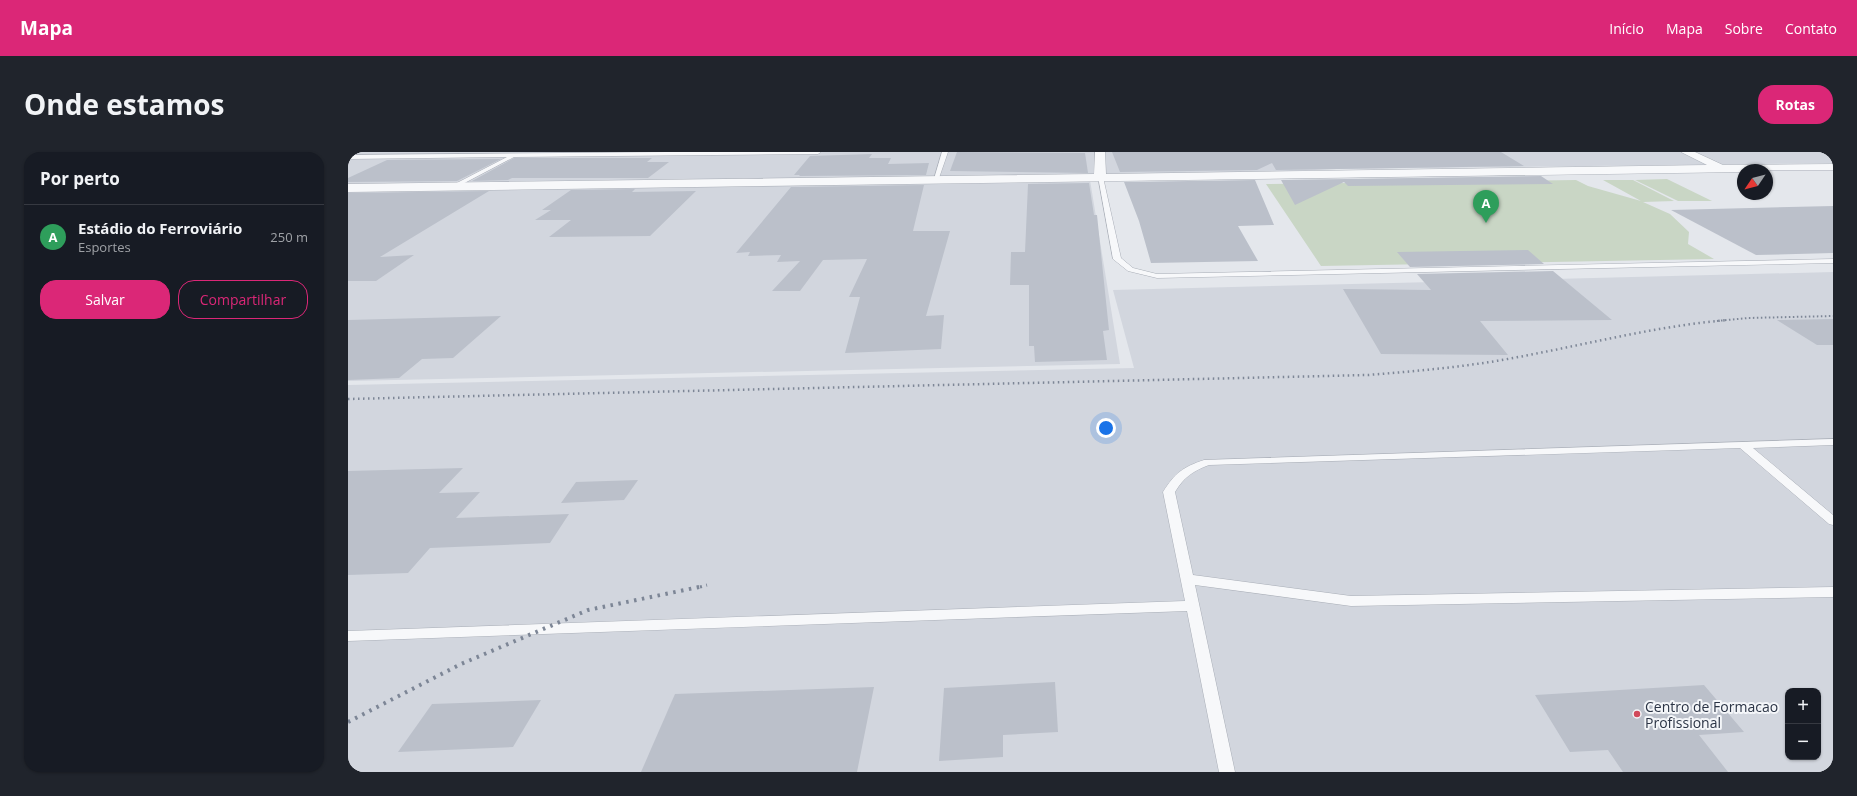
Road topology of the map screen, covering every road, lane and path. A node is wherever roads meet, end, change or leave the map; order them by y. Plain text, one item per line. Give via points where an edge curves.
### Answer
1 (520, 152) edge
2 (818, 152) edge
3 (945, 152) edge
4 (1100, 152) edge
5 (1686, 152) edge
6 (736, 153) edge
7 (514, 156) junction
8 (348, 157) edge
9 (1833, 167) edge
10 (1724, 169) junction
11 (1100, 177) junction
12 (936, 178) junction
13 (455, 186) junction
14 (348, 188) edge
15 (1833, 261) edge
16 (1833, 442) edge
17 (1742, 444) junction
18 (1833, 521) edge
19 (1187, 579) junction
20 (1833, 592) edge
21 (1193, 606) junction
22 (348, 636) edge
23 (1227, 772) edge

1 - 7 lane
2 - 6 lane
3 - 12 lane
4 - 11 street
5 - 10 street
6 - 7 lane
7 - 8 lane
7 - 13 lane
9 - 10 street
10 - 11 street
11 - 12 street
11 - 15 lane via 1117,259 1124,267 1136,273 1157,276
12 - 13 street
13 - 14 street
16 - 17 lane
17 - 18 lane
17 - 19 lane via 1208,462 1190,468 1178,476 1169,492
19 - 20 lane via 1351,601
19 - 21 lane
21 - 22 lane
21 - 23 lane

